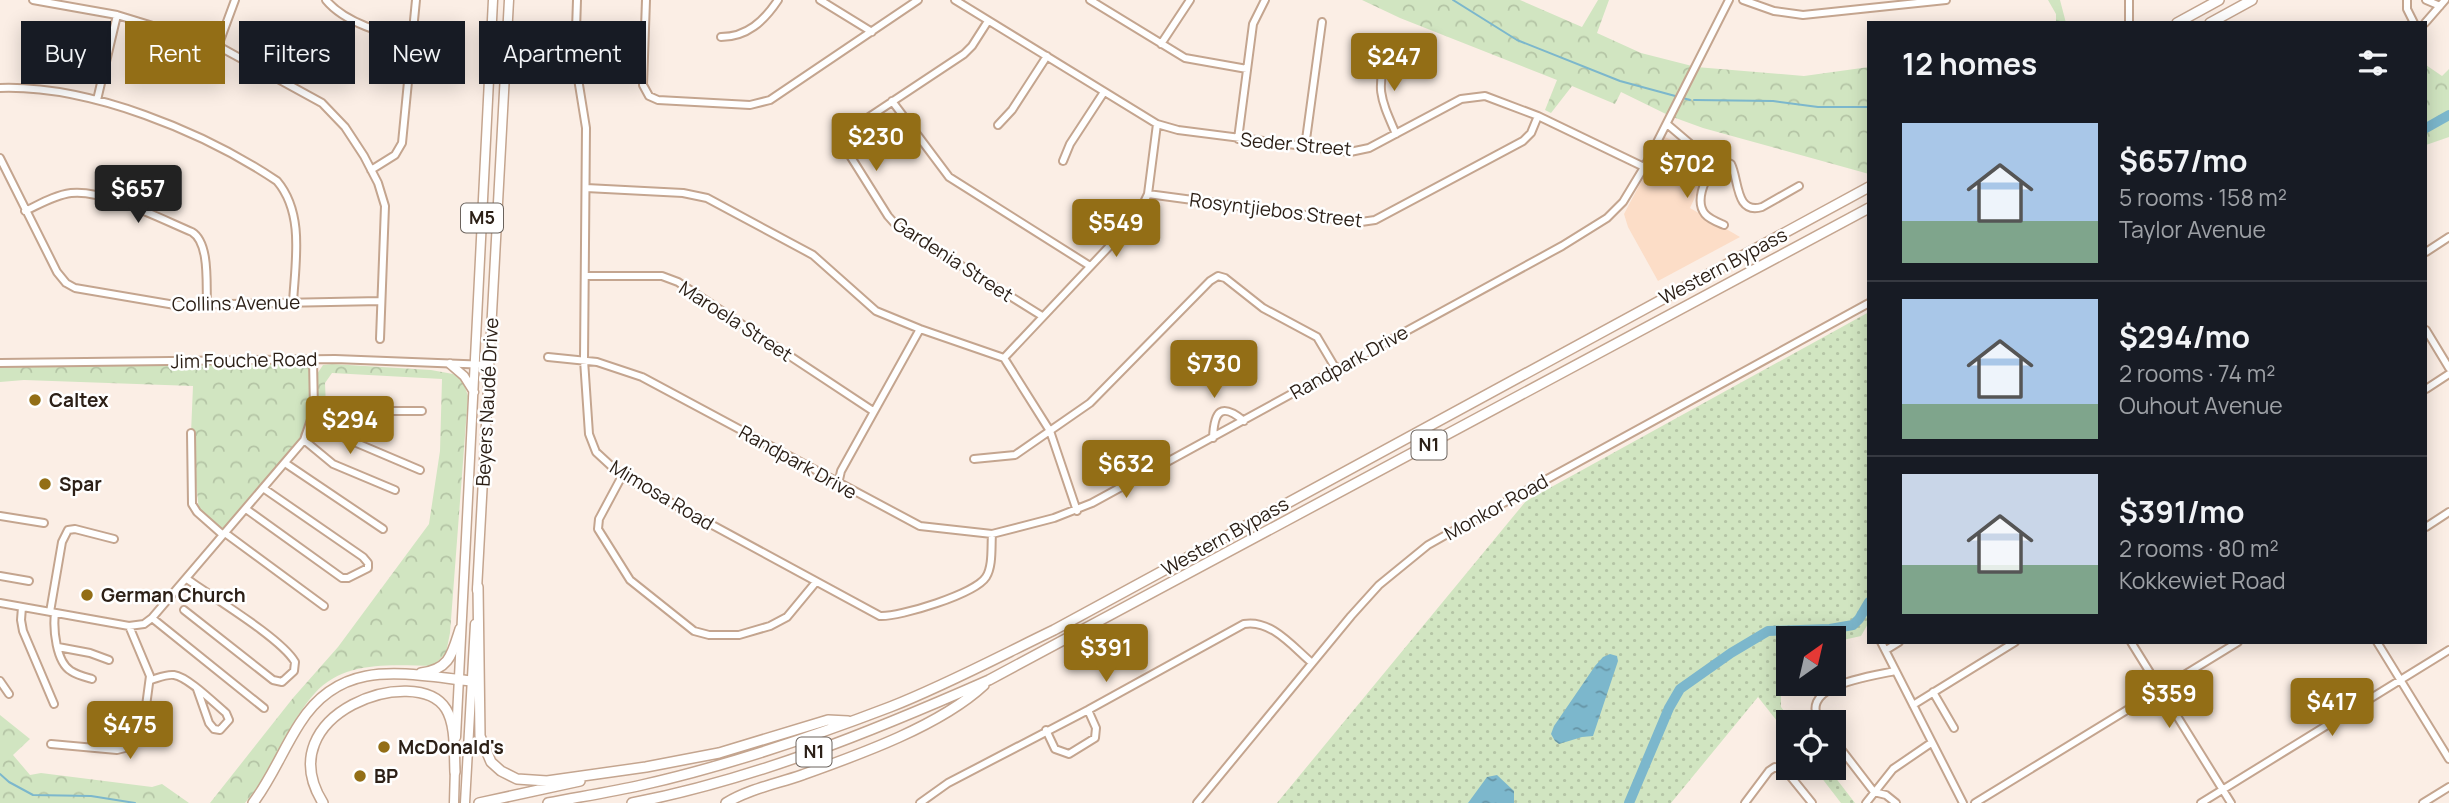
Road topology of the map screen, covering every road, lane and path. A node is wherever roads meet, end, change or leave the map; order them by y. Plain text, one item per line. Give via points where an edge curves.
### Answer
1 (33, 0) edge
2 (235, 0) edge
3 (326, 0) edge
4 (416, 0) edge
5 (493, 0) edge
6 (509, 0) edge
7 (577, 0) edge
8 (646, 0) edge
9 (778, 0) edge
10 (820, 0) edge
11 (918, 0) edge
12 (956, 0) edge
13 (1090, 0) edge
14 (1109, 0) edge
15 (1190, 0) edge
16 (1265, 0) edge
17 (1729, 0) edge
18 (1743, 0) edge
19 (1868, 0) edge
20 (1945, 0) edge
21 (2129, 0) edge
22 (2219, 0) edge
23 (2252, 0) edge
24 (2407, 0) edge
25 (2426, 0) edge
26 (2445, 0) edge
27 (2440, 6) junction
28 (1104, 8) junction
29 (1869, 8) junction
30 (117, 15) junction
31 (137, 21) edge
32 (414, 21) edge
33 (988, 21) junction
34 (2129, 21) edge
35 (2181, 21) edge
36 (2214, 21) edge
37 (2413, 21) edge
38 (2427, 21) edge
39 (1322, 22) dead end
40 (225, 27) edge
41 (369, 27) edge
42 (872, 32) junction
43 (721, 37) dead end
44 (1161, 44) junction
45 (225, 50) edge
46 (1387, 52) dead end
47 (1046, 56) junction
48 (1247, 69) junction
49 (408, 84) edge
50 (0, 88) edge
51 (1104, 92) junction
52 (97, 100) junction
53 (892, 101) junction
54 (1538, 116) junction
55 (1157, 124) junction
56 (1667, 124) junction
57 (998, 125) dead end
58 (1396, 134) junction
59 (1238, 139) junction
60 (1305, 147) junction
61 (1717, 156) junction
62 (0, 158) edge
63 (1063, 161) dead end
64 (1644, 167) junction
65 (371, 170) junction
66 (1798, 186) dead end
67 (586, 188) junction
68 (1867, 188) edge
69 (1148, 194) junction
70 (1867, 209) edge
71 (25, 211) junction
72 (1724, 225) dead end
73 (2449, 237) edge
74 (2427, 251) edge
75 (1090, 266) junction
76 (585, 276) junction
77 (381, 300) junction
78 (293, 303) junction
79 (207, 304) junction
80 (1867, 304) edge
81 (1042, 316) junction
82 (920, 329) junction
83 (2427, 332) edge
84 (380, 339) dead end
85 (548, 357) dead end
86 (1004, 358) junction
87 (313, 359) junction
88 (584, 360) junction
89 (0, 363) edge
90 (450, 364) junction
91 (477, 365) junction
92 (489, 365) junction
93 (2449, 368) edge
94 (1336, 369) junction
95 (2449, 374) edge
96 (2427, 388) edge
97 (474, 392) junction
98 (313, 411) junction
99 (331, 411) junction
100 (422, 411) dead end
101 (873, 411) junction
102 (1244, 421) junction
103 (1050, 431) junction
104 (191, 433) dead end
105 (1213, 438) junction
106 (304, 440) junction
107 (974, 459) dead end
108 (285, 463) junction
109 (420, 470) dead end
110 (622, 476) junction
111 (838, 484) junction
112 (263, 488) junction
113 (395, 490) dead end
114 (246, 509) junction
115 (1077, 510) junction
116 (2449, 512) edge
117 (0, 516) edge
118 (44, 523) dead end
119 (2427, 526) edge
120 (383, 529) dead end
121 (224, 534) junction
122 (992, 534) junction
123 (114, 539) dead end
124 (0, 576) edge
125 (187, 579) junction
126 (29, 582) dead end
127 (816, 582) junction
128 (478, 587) junction
129 (0, 603) edge
130 (324, 606) dead end
131 (23, 607) junction
132 (184, 610) dead end
133 (53, 612) junction
134 (152, 618) junction
135 (129, 626) junction
136 (460, 629) junction
137 (1882, 644) edge
138 (1896, 644) edge
139 (2012, 644) edge
140 (2132, 644) edge
141 (2235, 644) edge
142 (2378, 644) edge
143 (58, 647) junction
144 (1886, 650) junction
145 (2449, 650) edge
146 (109, 660) dead end
147 (1312, 663) junction
148 (1895, 671) junction
149 (402, 675) junction
150 (92, 680) dead end
151 (151, 680) junction
152 (459, 680) junction
153 (989, 680) junction
154 (2400, 680) junction
155 (0, 681) edge
156 (471, 681) junction
157 (197, 689) junction
158 (2161, 690) junction
159 (1933, 692) junction
160 (9, 694) dead end
161 (54, 704) dead end
162 (1913, 705) junction
163 (264, 708) dead end
164 (1088, 710) junction
165 (1816, 710) edge
166 (850, 721) junction
167 (1954, 728) dead end
168 (1046, 730) junction
169 (1931, 743) junction
170 (51, 744) dead end
171 (1846, 756) edge
172 (2449, 760) edge
173 (646, 767) junction
174 (455, 772) junction
175 (2449, 787) edge
176 (2223, 790) junction
177 (1874, 792) junction
178 (466, 800) edge
179 (454, 801) edge
180 (253, 803) edge
181 (323, 803) edge
182 (479, 803) edge
183 (548, 803) edge
184 (632, 803) edge
185 (726, 803) edge
186 (920, 803) edge
187 (1197, 803) edge
188 (1745, 803) edge
189 (1812, 803) edge
190 (1866, 803) edge
191 (1896, 803) edge
192 (1963, 803) edge
193 (1975, 803) edge
194 (2201, 803) edge
195 (2231, 803) edge
196 (2423, 803) edge

1 - 30 street
2 - 40 street
3 - 41 street
4 - 32 street
5 - 91 main road, Beyers Naudé Drive / M5
6 - 92 main road, Beyers Naudé Drive / M5
7 - 67 street, Mimosa Road via 575,60 586,128
8 - 42 street via 643,85 649,96 658,100 764,103
9 - 43 street via 746,33
10 - 42 street
11 - 42 street
12 - 33 street, Seder Street
13 - 28 street
14 - 28 street
15 - 44 street
16 - 48 street via 1253,24
17 - 56 street, Randpark Drive
18 - 29 street via 1803,15
19 - 29 street
20 - 29 street
21 - 34 street
22 - 35 highway
23 - 36 highway
24 - 37 street
25 - 27 street
26 - 27 street
27 - 38 street
28 - 44 street
30 - 31 street
30 - 52 street
33 - 47 street, Seder Street
33 - 53 street, Gardenia Street via 964,54
39 - 60 street
44 - 48 street via 1191,60
45 - 65 street via 330,109
46 - 58 street via 1379,88
47 - 51 street, Seder Street
47 - 57 street
48 - 59 street
49 - 65 street via 402,143 395,155
50 - 52 street
51 - 55 street, Seder Street
51 - 63 street
52 - 78 street via 180,127 278,181 296,222
53 - 75 street via 945,173
53 - 81 street, Gardenia Street via 851,129 844,142 888,216 908,234
54 - 58 street, Seder Street via 1477,95
54 - 64 street, Seder Street
54 - 69 street, Rosyntjiebos Street via 1523,141 1371,221
55 - 59 street, Seder Street
55 - 69 street
56 - 61 street via 1694,147
56 - 64 street, Randpark Drive
58 - 60 street, Seder Street via 1355,152
59 - 60 street, Seder Street
61 - 66 street via 1731,164 1740,197 1752,208
61 - 72 street via 1700,204 1708,217
62 - 71 street, Collins Avenue
64 - 94 street, Randpark Drive via 1619,207 1586,233
65 - 77 street via 385,206
67 - 76 street, Mimosa Road
67 - 82 street via 707,198 813,255 876,311
68 - 166 highway, Western Bypass / N1 via 1054,630 940,685
69 - 75 street via 1137,217
70 - 153 highway, Western Bypass / N1
71 - 79 street, Collins Avenue via 57,271 75,288 162,304
71 - 79 street via 58,196 85,192 192,232 204,246
73 - 74 street
75 - 81 street
76 - 88 street, Mimosa Road
76 - 101 street, Maroela Street via 662,276 678,282
77 - 78 street, Collins Avenue
77 - 84 street
78 - 79 street, Collins Avenue
80 - 147 street, Monkor Road via 1428,545 1379,585
81 - 86 street
82 - 86 street
82 - 101 street
83 - 93 street
85 - 88 street, Randpark Drive
86 - 103 street
87 - 89 street, Jim Fouche Road
87 - 90 street, Jim Fouche Road
87 - 98 street
88 - 110 street, Mimosa Road via 592,445
88 - 111 street, Randpark Drive via 642,377
90 - 91 street, Jim Fouche Road
90 - 97 main road
91 - 92 street, Jim Fouche Road
91 - 97 main road, Beyers Naudé Drive / M5
92 - 128 main road, Beyers Naudé Drive / M5
94 - 102 street, Randpark Drive
94 - 103 street via 1317,337 1263,308 1218,276 1105,389
95 - 96 street
97 - 136 main road, Beyers Naudé Drive / M5
98 - 99 street
98 - 106 street
99 - 100 street
99 - 109 street via 328,427 333,433
101 - 111 street
102 - 105 street, Randpark Drive
102 - 105 street via 1224,410 1213,421
103 - 107 street via 1015,455
103 - 115 street
104 - 121 street via 192,504
105 - 115 street, Randpark Drive
106 - 108 street
106 - 113 street via 333,464
108 - 112 street
108 - 120 street
110 - 127 street, Mimosa Road
110 - 127 street via 597,522 598,529 630,580 694,631 738,635 770,626 787,617
111 - 122 street, Randpark Drive via 920,526
112 - 114 street
112 - 114 street via 363,556 368,568 342,578
114 - 121 street
115 - 122 street, Randpark Drive
116 - 119 street
117 - 118 street
121 - 125 street
121 - 130 street
122 - 127 street, Mimosa Road via 984,579 919,609 880,616
123 - 133 street via 75,528 65,533
124 - 126 street
125 - 132 street via 284,650 295,662 294,671 282,682 273,680
125 - 134 street
128 - 156 main road, Beyers Naudé Drive / M5
128 - 173 highway via 479,727 491,762 508,776 529,781
129 - 131 street
131 - 133 street
131 - 161 street via 23,631
133 - 135 street
133 - 143 street
134 - 135 street
134 - 163 street
135 - 151 street
136 - 149 highway via 442,667
136 - 152 main road, Beyers Naudé Drive / M5
137 - 144 street
138 - 144 street
139 - 159 street
140 - 158 street
141 - 158 street
142 - 154 street
143 - 146 street
143 - 150 street via 67,668
144 - 148 street
145 - 154 street
147 - 164 street via 1266,625 1244,624
147 - 187 street, Monkor Road
148 - 162 street
148 - 165 street via 1830,687
149 - 152 highway
149 - 180 highway via 363,675 327,691 301,721
151 - 157 street via 172,674
151 - 170 street via 146,712 152,731 117,750
152 - 156 highway
152 - 174 main road, Beyers Naudé Drive / M5
153 - 184 highway, Western Bypass / N1 via 789,761
153 - 185 highway via 966,701 893,739
154 - 172 street
154 - 176 street
155 - 160 street
156 - 178 main road, Beyers Naudé Drive / M5
157 - 157 street via 228,715 228,723 220,730 211,726
158 - 176 street
158 - 193 street
159 - 162 street
159 - 167 street
162 - 169 street
164 - 168 street
164 - 168 street via 1095,738 1069,754 1055,749
166 - 173 highway via 828,720 719,753
166 - 183 highway, Western Bypass / N1 via 696,771
168 - 186 street via 935,790
169 - 177 street via 1893,769
169 - 192 street
171 - 177 street
173 - 182 highway
174 - 179 main road, Beyers Naudé Drive / M5
174 - 181 highway via 452,725 443,705 413,692 375,695 335,715 316,741 310,774
175 - 196 street
176 - 194 street
176 - 195 street
177 - 190 street
177 - 191 street
188 - 189 street via 1775,767 1787,772

